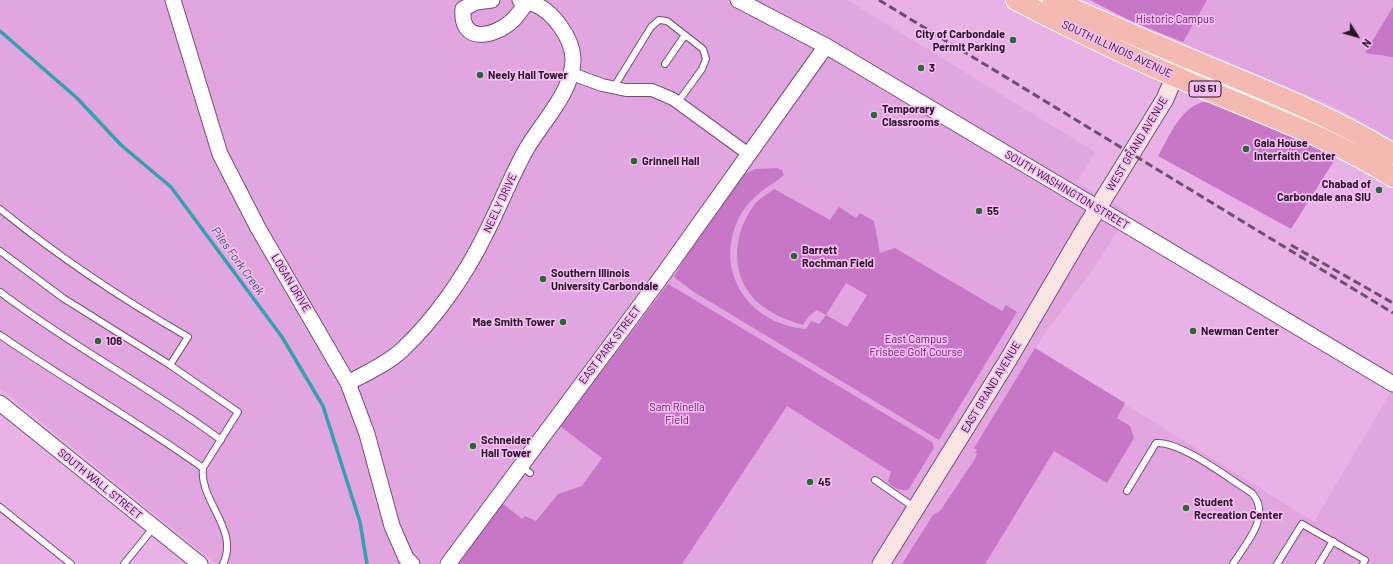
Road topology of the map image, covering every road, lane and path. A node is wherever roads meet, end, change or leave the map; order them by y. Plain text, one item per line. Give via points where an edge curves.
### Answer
1 (173, 0) edge
2 (492, 0) edge
3 (738, 0) edge
4 (1016, 0) edge
5 (1053, 0) edge
6 (523, 1) edge
7 (685, 35) junction
8 (826, 46) junction
9 (1183, 56) junction
10 (665, 64) dead end
11 (572, 74) junction
12 (1174, 76) junction
13 (614, 87) junction
14 (678, 102) junction
15 (1393, 154) edge
16 (750, 155) junction
17 (1393, 177) edge
18 (1098, 208) junction
19 (0, 209) edge
20 (0, 251) edge
21 (0, 292) edge
22 (0, 335) edge
23 (170, 365) junction
24 (348, 383) junction
25 (1393, 384) edge
26 (0, 403) edge
27 (221, 440) junction
28 (203, 468) junction
29 (875, 480) dead end
30 (1127, 491) dead end
31 (0, 508) edge
32 (917, 508) junction
33 (154, 527) junction
34 (1333, 541) junction
35 (71, 564) edge
36 (124, 564) edge
37 (200, 564) edge
38 (223, 564) edge
39 (412, 564) edge
40 (448, 564) edge
41 (882, 564) edge
42 (1233, 564) edge
43 (1277, 564) edge
44 (1319, 564) edge
45 (1363, 564) edge

1 - 24 street, LOGAN DRIVE via 220,154 258,228
2 - 6 street, NEELY DRIVE via 476,2 463,9 465,26 472,33 482,36 499,29 512,20
3 - 8 street, SOUTH WASHINGTON STREET
4 - 12 highway, SOUTH ILLINOIS AVENUE / US 51 via 1069,28
5 - 9 highway, SOUTH ILLINOIS AVENUE / US 51
6 - 11 street, NEELY DRIVE via 534,4 552,16 562,28 573,56
7 - 10 lane
7 - 13 lane via 667,21 659,20 651,27
7 - 14 lane via 703,49 706,59 702,69
8 - 16 street, EAST PARK STREET
8 - 18 street, SOUTH WASHINGTON STREET
9 - 12 main road, WEST GRAND AVENUE
9 - 15 highway, SOUTH ILLINOIS AVENUE / US 51 via 1334,121
11 - 13 street
11 - 24 street, NEELY DRIVE via 562,95 515,170 484,237 454,288 401,351
12 - 17 highway, SOUTH ILLINOIS AVENUE / US 51 via 1300,130
12 - 18 main road, WEST GRAND AVENUE via 1165,99
13 - 14 street via 626,90 652,90
14 - 16 street
16 - 40 street, EAST PARK STREET via 526,470
18 - 25 street, SOUTH WASHINGTON STREET
18 - 32 main road, EAST GRAND AVENUE
19 - 23 lane via 110,290 188,337
20 - 23 lane via 63,298
21 - 27 lane via 53,330
22 - 28 lane via 68,381 149,430
23 - 27 lane via 238,412
24 - 39 street, LOGAN DRIVE via 367,434 392,526 406,558
26 - 33 street, SOUTH WALL STREET
27 - 28 lane
28 - 38 lane via 202,478 225,529 228,556
29 - 32 lane
30 - 42 lane via 1156,443 1164,442 1182,449 1252,493 1260,510 1259,523
31 - 35 lane
32 - 41 main road, EAST GRAND AVENUE
33 - 36 lane
33 - 37 street, SOUTH WALL STREET
34 - 43 lane via 1302,524
34 - 44 lane
34 - 45 lane via 1365,560

